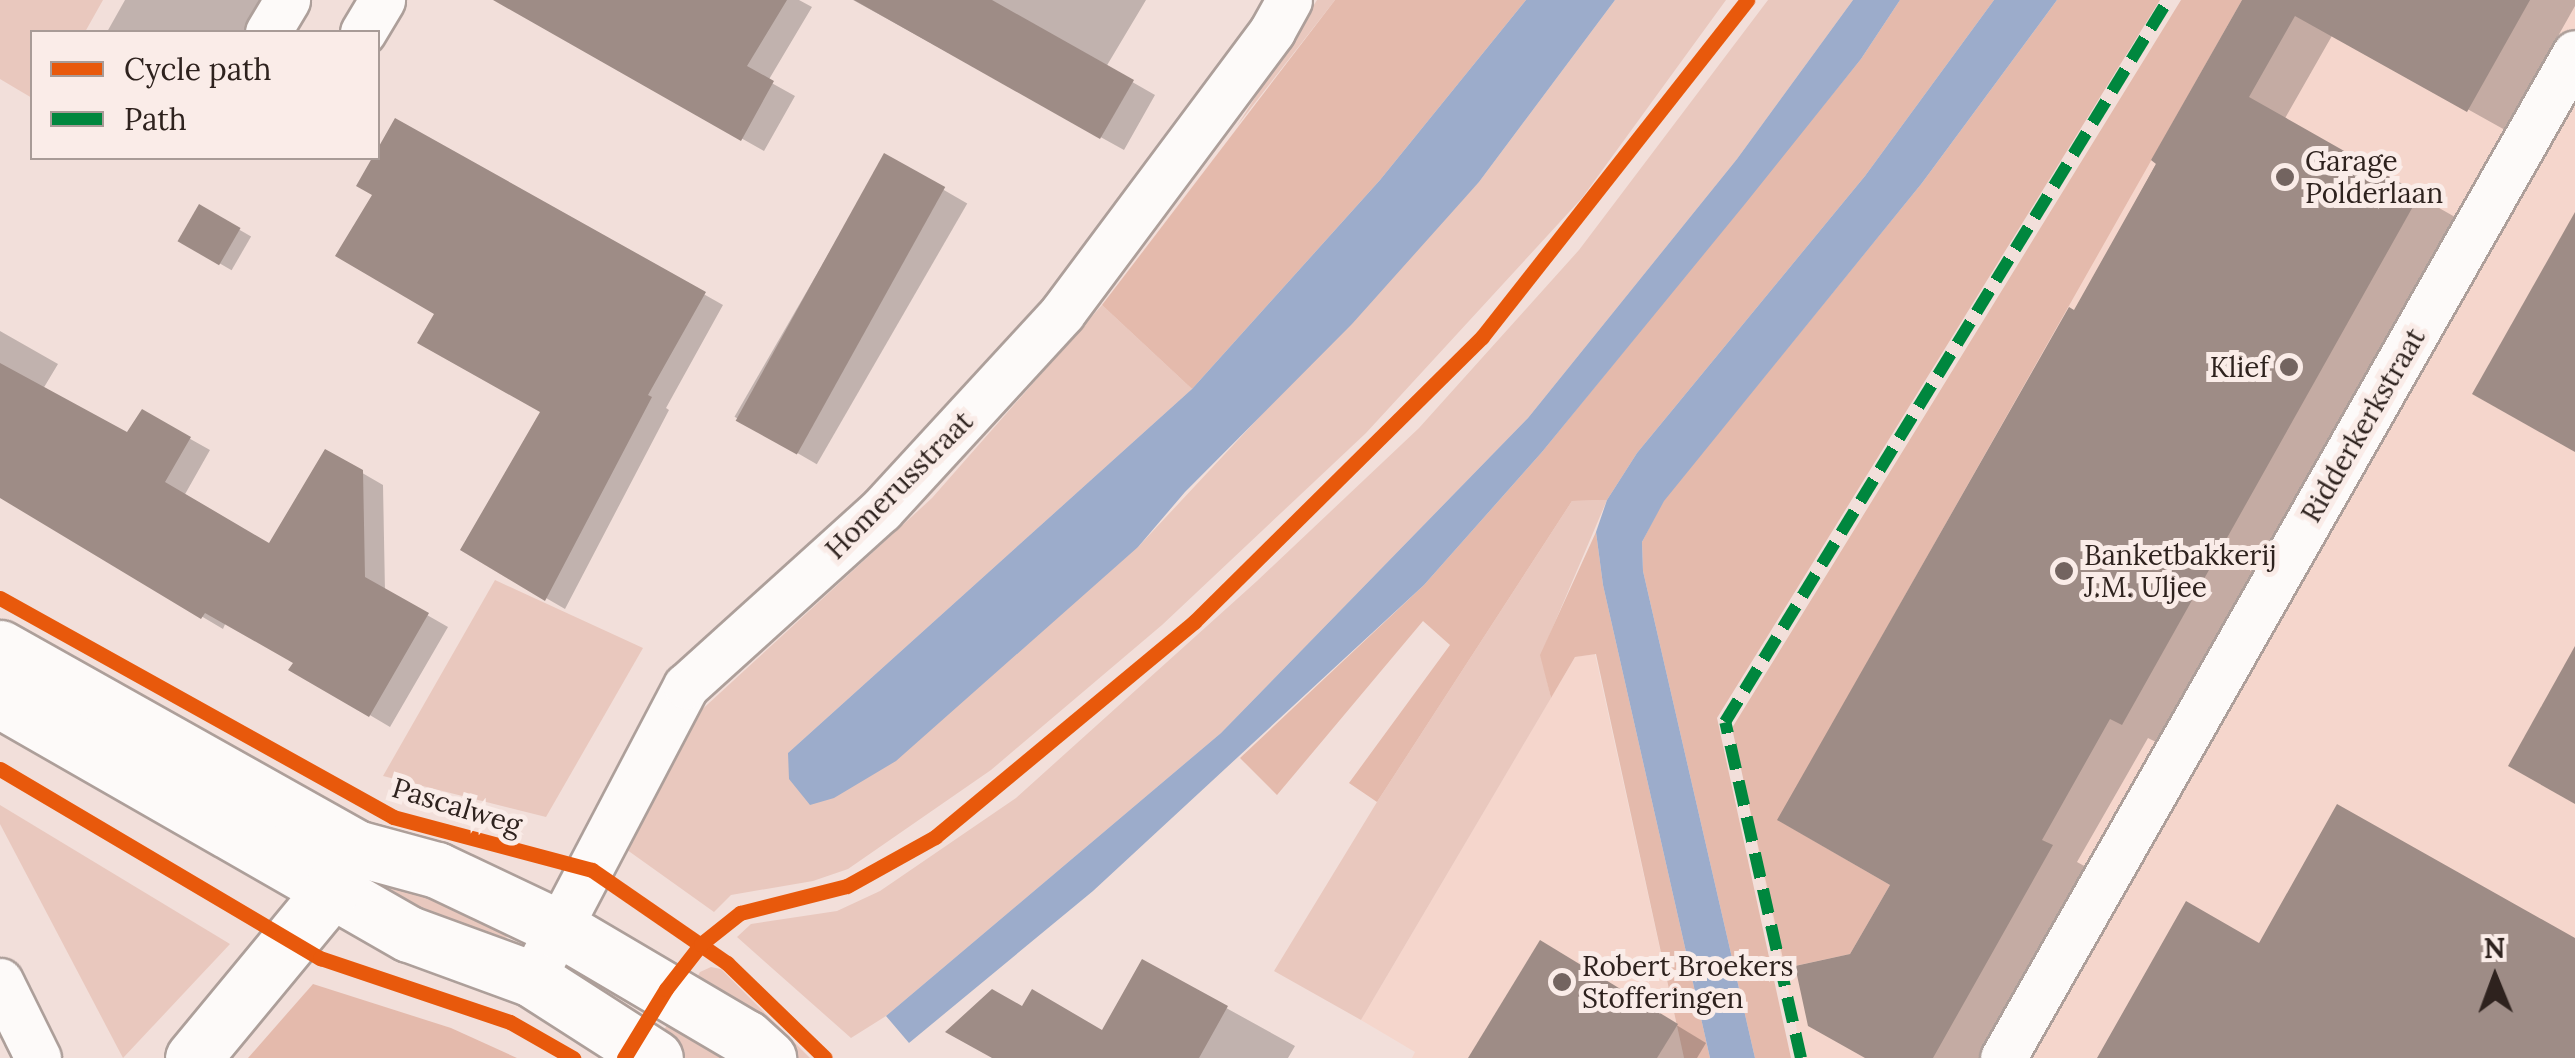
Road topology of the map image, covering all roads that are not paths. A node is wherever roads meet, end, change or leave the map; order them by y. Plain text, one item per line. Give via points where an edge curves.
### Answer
1 (287, 0) edge
2 (382, 0) edge
3 (1289, 0) edge
4 (269, 30) edge
5 (364, 30) edge
6 (2575, 53) edge
7 (0, 648) edge
8 (0, 700) edge
9 (343, 870) junction
10 (558, 928) junction
11 (532, 978) junction
12 (0, 981) edge
13 (38, 1058) edge
14 (193, 1058) edge
15 (655, 1058) edge
16 (768, 1058) edge
17 (2004, 1058) edge

1 - 4 street
2 - 5 street
3 - 10 street, Homerusstraat via 1272,32 1062,313 881,510 686,686
6 - 17 street, Ridderkerkstraat
7 - 9 street
8 - 9 street
9 - 10 street via 437,870
9 - 11 street via 409,934
9 - 14 street
10 - 11 street, Homerusstraat
10 - 16 street via 730,1028
11 - 15 street
12 - 13 street

